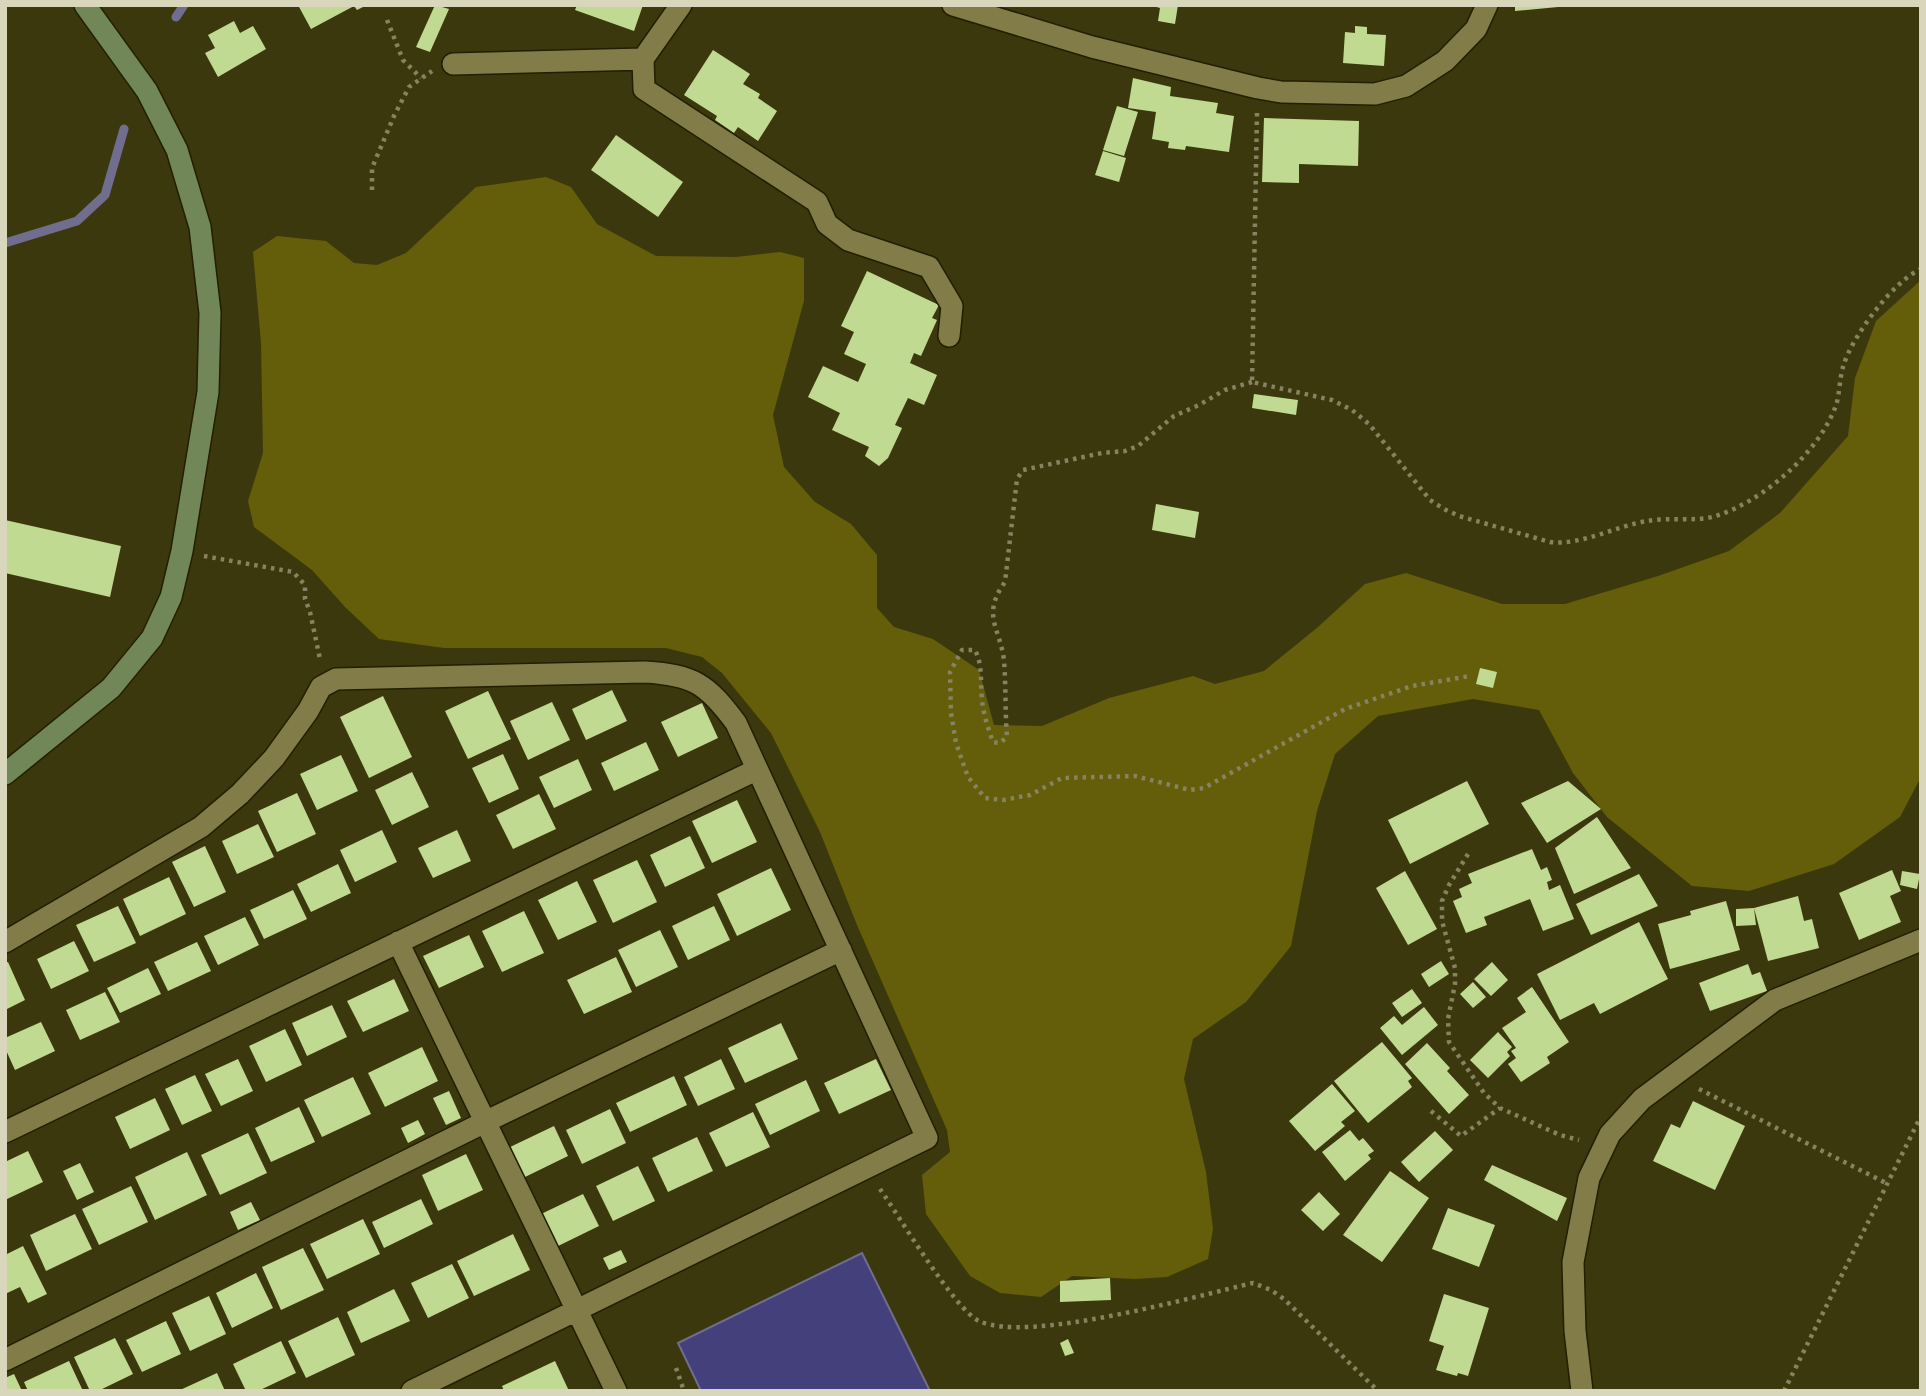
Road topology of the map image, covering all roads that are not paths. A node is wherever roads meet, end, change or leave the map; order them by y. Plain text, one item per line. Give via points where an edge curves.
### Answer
1 (85, 5) edge
2 (681, 5) edge
3 (953, 5) edge
4 (1487, 5) edge
5 (643, 59) junction
6 (453, 64) road end
7 (949, 336) dead end
8 (756, 770) junction
9 (5, 774) edge
10 (1921, 940) edge
11 (5, 942) edge
12 (398, 942) junction
13 (841, 950) junction
14 (485, 1122) junction
15 (5, 1132) edge
16 (576, 1310) junction
17 (5, 1360) edge
18 (412, 1391) edge
19 (616, 1391) edge
20 (1582, 1391) edge

1 - 9 street via 147,91 177,150 200,228 210,313 208,392 182,551 171,597 152,638 111,688
2 - 5 street
3 - 4 street via 1092,47 1258,88 1375,94 1406,86 1445,61 1476,29
5 - 6 street
5 - 7 street via 645,89 817,202 827,224 848,240 929,267 952,306
8 - 11 street via 736,723 717,698 697,682 672,674 336,679 321,687 274,758 201,827
8 - 12 street
8 - 13 street
10 - 20 street via 1775,1000 1642,1099 1610,1134 1589,1178 1573,1262
12 - 14 street
12 - 15 street
13 - 14 street
13 - 16 street via 927,1138
14 - 16 street
14 - 17 street
16 - 18 street
16 - 19 street

